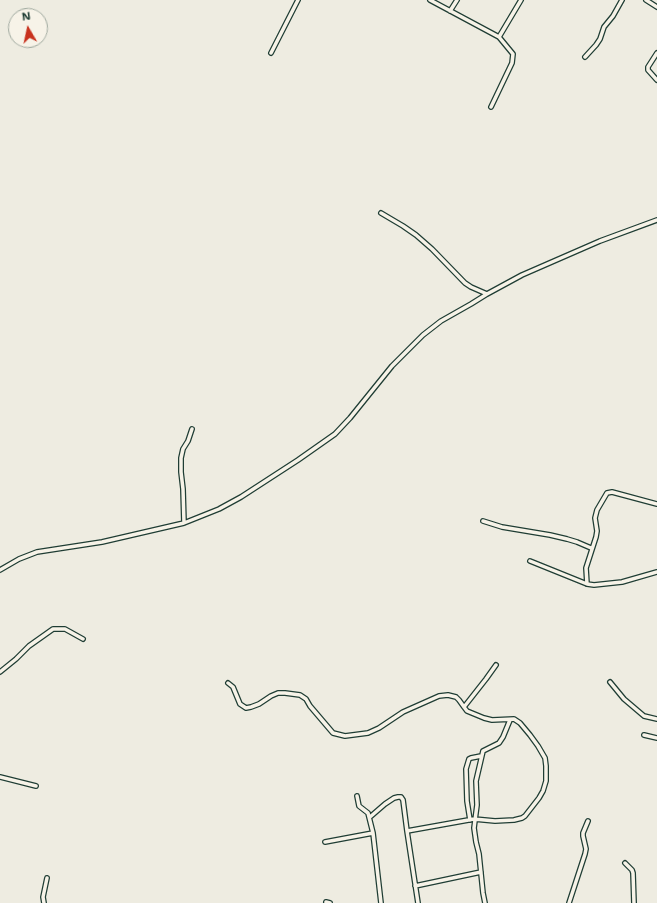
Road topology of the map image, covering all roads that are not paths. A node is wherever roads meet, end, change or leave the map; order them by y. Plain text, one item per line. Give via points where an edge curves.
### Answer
1 (298, 0) edge
2 (430, 0) edge
3 (457, 0) edge
4 (520, 0) edge
5 (622, 0) edge
6 (646, 0) edge
7 (657, 7) edge
8 (450, 11) junction
9 (499, 37) junction
10 (271, 53) dead end
11 (657, 53) edge
12 (585, 57) dead end
13 (657, 80) edge
14 (491, 107) dead end
15 (381, 213) dead end
16 (657, 220) edge
17 (487, 294) junction
18 (192, 428) dead end
19 (657, 504) edge
20 (483, 521) dead end
21 (184, 523) junction
22 (591, 548) junction
23 (530, 561) dead end
24 (0, 570) edge
25 (657, 572) edge
26 (587, 584) junction
27 (83, 639) dead end
28 (496, 665) dead end
29 (0, 672) edge
30 (610, 682) dead end
31 (228, 683) dead end
32 (464, 707) junction
33 (657, 719) edge
34 (510, 720) junction
35 (644, 735) dead end
36 (657, 738) edge
37 (482, 756) junction
38 (0, 777) edge
39 (36, 786) dead end
40 (357, 796) dead end
41 (370, 817) junction
42 (472, 820) junction
43 (588, 821) dead end
44 (406, 831) junction
45 (373, 833) junction
46 (325, 842) dead end
47 (625, 863) dead end
48 (481, 872) junction
49 (47, 878) dead end
50 (416, 886) junction
51 (326, 902) dead end
52 (44, 903) edge
53 (330, 903) edge
54 (381, 903) edge
55 (418, 903) edge
56 (485, 903) edge
57 (568, 903) edge
58 (634, 903) edge

1 - 10 street
2 - 8 street
3 - 8 street
4 - 9 street
5 - 12 street via 604,27 596,45
6 - 7 street
8 - 9 street
9 - 14 street via 513,54 512,63
11 - 13 street via 648,70
15 - 17 street via 416,235 465,283
16 - 17 street via 600,241 522,275
17 - 21 street via 441,321 423,335 392,366 334,434 241,497
18 - 21 street via 181,458
19 - 22 street via 612,492 607,493 597,510 597,530
20 - 22 street via 567,539
21 - 24 street via 102,542 37,552
22 - 26 street via 586,568
23 - 26 street
25 - 26 street via 622,582
27 - 29 street via 65,629 53,629
28 - 32 street
30 - 33 street via 624,699 644,716
31 - 32 street via 233,687 240,704 246,708 278,693 300,695 333,733 345,736 368,733 403,712 439,696 456,697
32 - 34 street via 472,714 484,718
34 - 37 street via 499,743 483,751
34 - 42 street via 520,723 530,734 544,758 546,781 543,791 522,818
35 - 36 street
37 - 42 street via 476,780 477,805
37 - 42 street via 469,759 466,769 467,800
38 - 39 street
40 - 41 street via 359,806
41 - 44 street via 394,798 401,797
41 - 45 street
42 - 44 street
42 - 48 street
43 - 57 street via 583,836 585,854
44 - 50 street
45 - 46 street
45 - 54 street
47 - 58 street via 634,873
48 - 50 street
48 - 56 street
49 - 52 street
50 - 55 street
51 - 53 street

